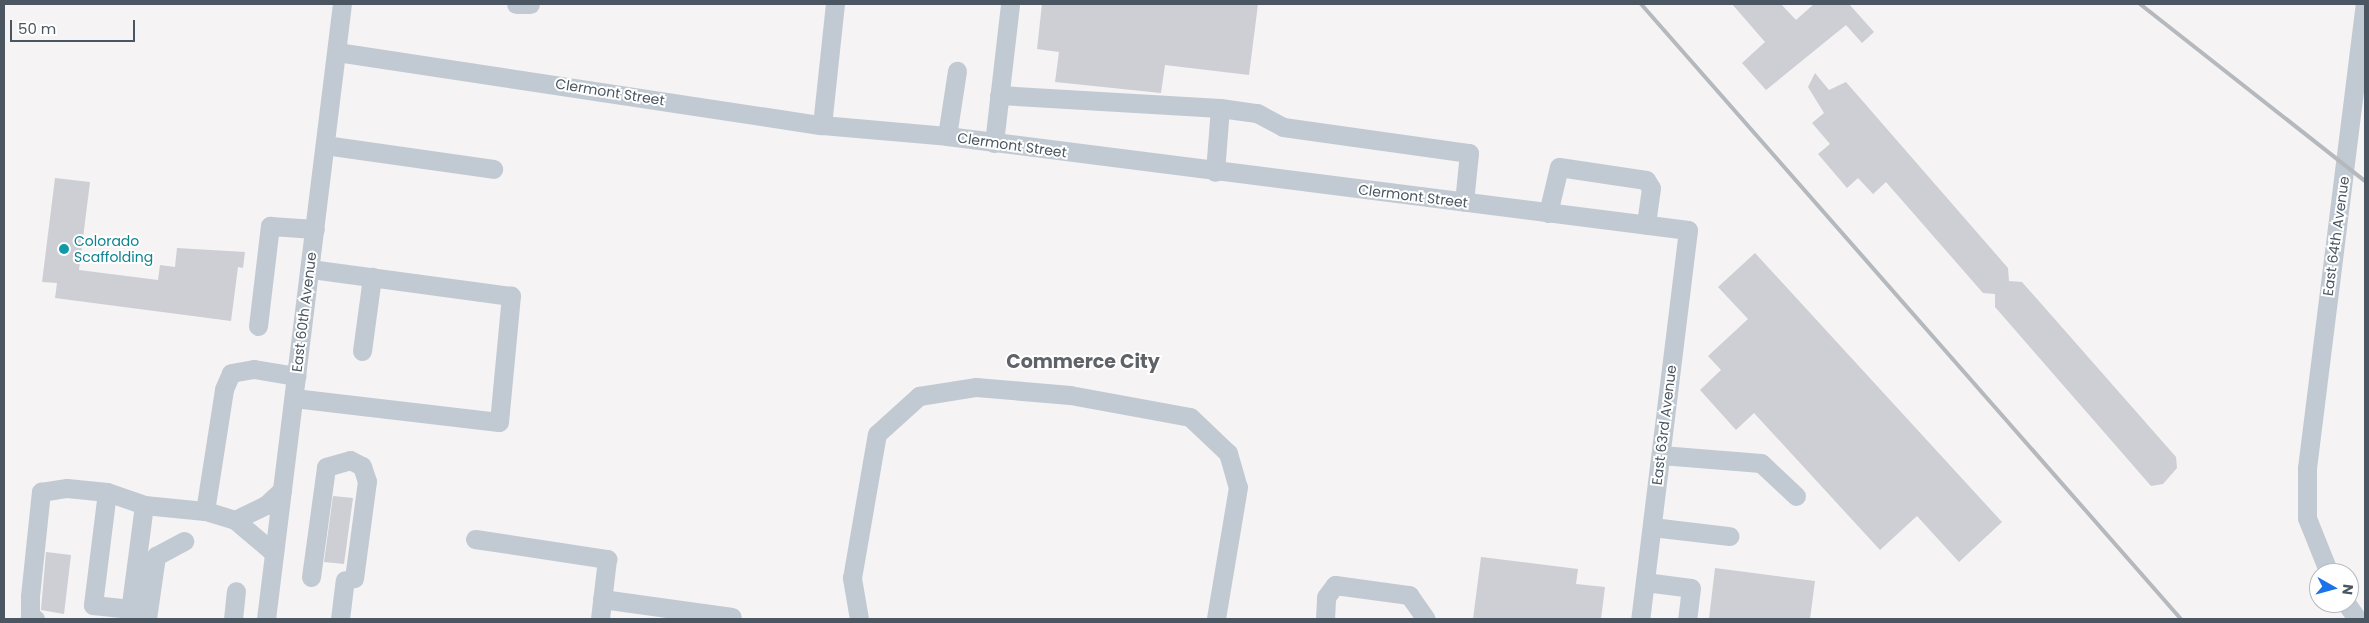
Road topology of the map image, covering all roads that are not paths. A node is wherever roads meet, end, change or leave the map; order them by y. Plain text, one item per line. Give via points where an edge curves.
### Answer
1 (342, 4) edge
2 (516, 4) edge
3 (530, 4) edge
4 (835, 4) edge
5 (1010, 4) edge
6 (2365, 4) edge
7 (337, 52) junction
8 (957, 71) dead end
9 (1000, 95) junction
10 (1220, 108) junction
11 (822, 125) junction
12 (947, 136) junction
13 (994, 143) junction
14 (325, 145) junction
15 (493, 169) dead end
16 (1215, 172) junction
17 (1464, 202) junction
18 (1548, 213) junction
19 (1646, 225) junction
20 (315, 229) junction
21 (1688, 230) joint
22 (310, 269) junction
23 (372, 277) junction
24 (258, 326) dead end
25 (362, 351) dead end
26 (296, 376) junction
27 (294, 398) junction
28 (1661, 455) junction
29 (282, 490) junction
30 (107, 492) junction
31 (1796, 496) dead end
32 (144, 505) junction
33 (205, 511) junction
34 (236, 520) junction
35 (1652, 527) junction
36 (1729, 536) dead end
37 (475, 539) dead end
38 (184, 541) dead end
39 (274, 553) junction
40 (2325, 563) edge
41 (311, 577) dead end
42 (1645, 582) junction
43 (236, 591) dead end
44 (602, 599) junction
45 (92, 612) edge
46 (644, 612) edge
47 (130, 614) edge
48 (732, 617) dead end
49 (35, 619) edge
50 (147, 619) edge
51 (233, 619) edge
52 (266, 619) edge
53 (340, 619) edge
54 (600, 619) edge
55 (859, 619) edge
56 (1216, 619) edge
57 (1325, 619) edge
58 (1426, 619) edge
59 (1640, 619) edge
60 (1687, 619) edge

1 - 7 street, East 60th Avenue
2 - 3 street
4 - 11 street
5 - 9 street
6 - 40 street, East 64th Avenue via 2307,468 2307,518
7 - 11 street, Clermont Street
7 - 14 street, East 60th Avenue
8 - 12 street
9 - 10 street via 1184,98
9 - 13 street
10 - 16 street
10 - 17 street via 1257,113 1283,127 1469,152
11 - 12 street, Clermont Street
12 - 13 street, Clermont Street
13 - 16 street, Clermont Street
14 - 15 street
14 - 20 street, East 60th Avenue
16 - 17 street, Clermont Street
17 - 18 street, Clermont Street
18 - 19 street, Clermont Street
18 - 19 street via 1559,167 1640,178 1651,188
19 - 21 street, Clermont Street
20 - 22 street, East 60th Avenue
20 - 24 street via 270,226
21 - 28 street, East 63rd Avenue
22 - 23 street
22 - 26 street, East 60th Avenue
23 - 25 street
23 - 27 street via 511,296 499,422
26 - 27 street, East 60th Avenue
26 - 33 street via 254,370 231,373 224,390
27 - 29 street, East 60th Avenue
28 - 31 street via 1761,464
28 - 35 street, East 63rd Avenue
29 - 34 street via 266,505
29 - 39 street, East 60th Avenue
30 - 32 street
30 - 45 street
30 - 49 street via 67,488 41,492 30,596 30,616
32 - 33 street
32 - 47 street
33 - 34 street
34 - 39 street
35 - 36 street
35 - 42 street, East 63rd Avenue
37 - 44 street via 607,559
38 - 50 street via 156,556
39 - 52 street, East 60th Avenue
41 - 53 street via 326,467 350,460 362,466 368,481
42 - 59 street, East 63rd Avenue
42 - 60 street via 1691,588
43 - 51 street
44 - 46 street
44 - 54 street
45 - 47 street
46 - 48 street
55 - 56 street via 852,578 877,434 919,396 976,386 1070,395 1190,417 1228,453 1238,487
57 - 58 street via 1326,598 1335,585 1409,595

